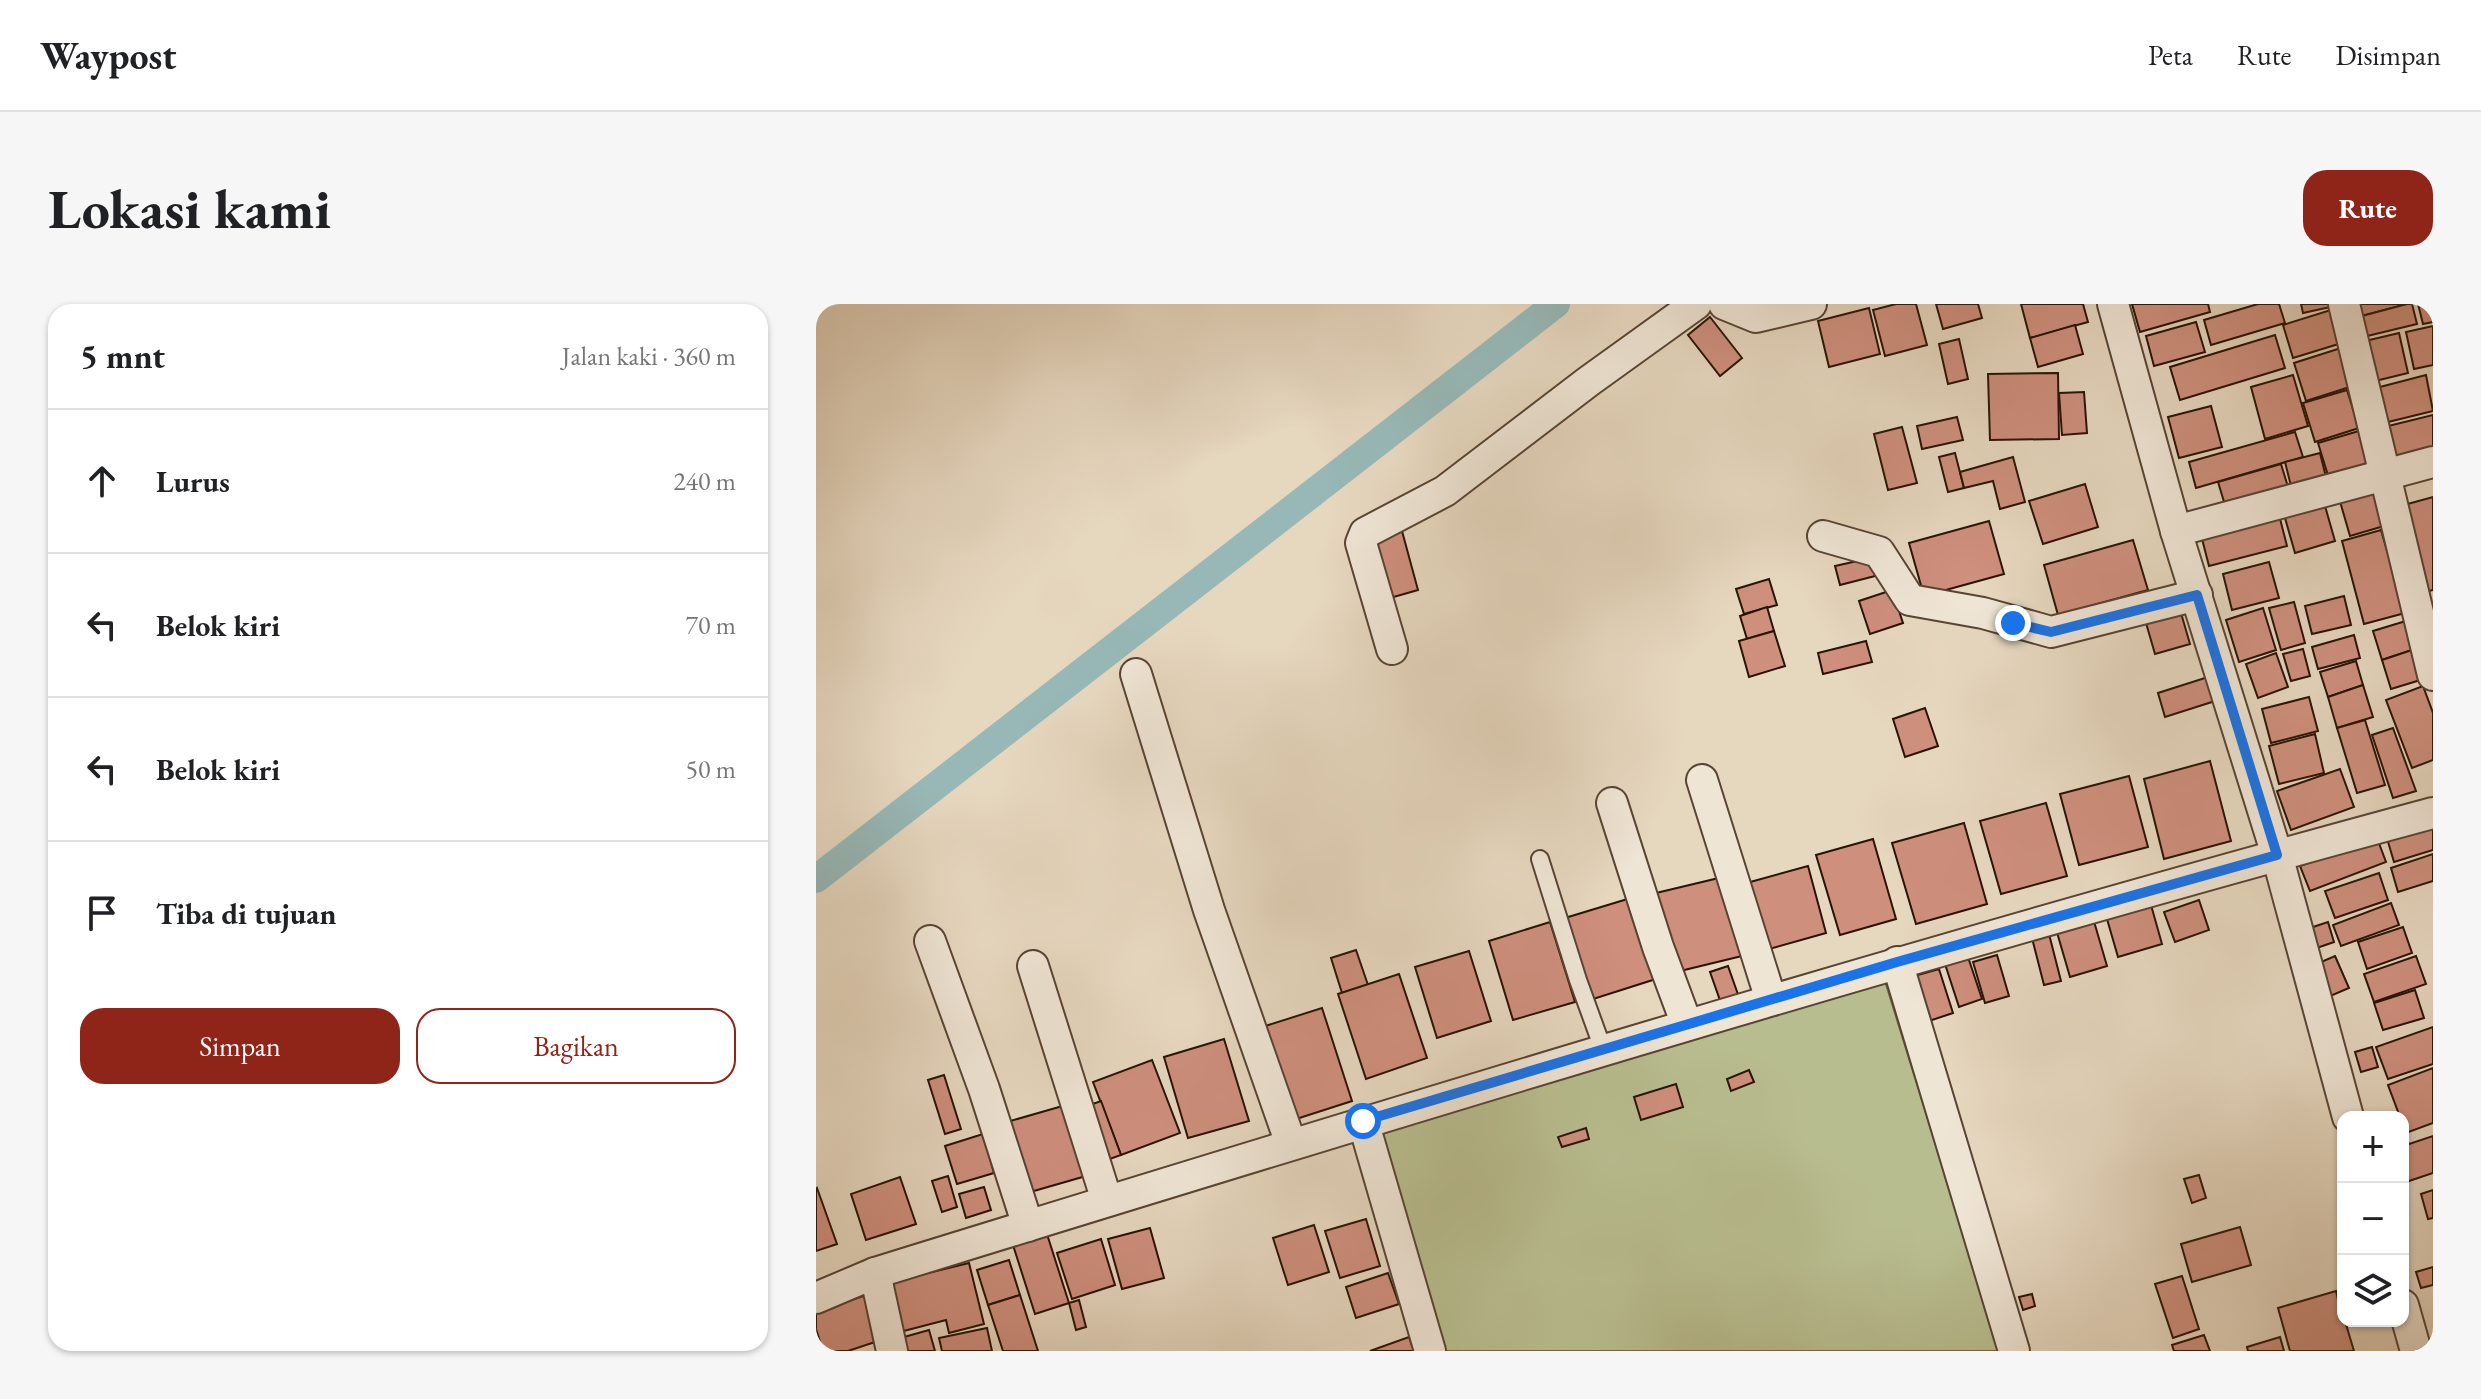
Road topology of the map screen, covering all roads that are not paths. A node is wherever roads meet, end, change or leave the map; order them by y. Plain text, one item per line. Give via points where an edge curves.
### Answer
1 (1696, 304) edge
2 (1724, 304) edge
3 (1811, 304) edge
4 (2113, 304) edge
5 (2344, 304) edge
6 (2433, 462) edge
7 (2385, 476) junction
8 (2176, 531) junction
9 (1823, 536) dead end
10 (2197, 595) junction
11 (1392, 649) dead end
12 (1136, 674) dead end
13 (2433, 675) edge
14 (1702, 780) dead end
15 (1612, 803) dead end
16 (2433, 813) edge
17 (2277, 855) junction
18 (1540, 859) dead end
19 (930, 941) dead end
20 (1897, 962) junction
21 (1033, 966) dead end
22 (1771, 1000) junction
23 (1687, 1025) junction
24 (1603, 1049) junction
25 (2346, 1111) edge
26 (1363, 1121) junction
27 (1291, 1144) junction
28 (1107, 1201) junction
29 (1028, 1226) junction
30 (875, 1273) junction
31 (816, 1298) edge
32 (2409, 1326) edge
33 (892, 1351) edge
34 (1430, 1351) edge
35 (2014, 1351) edge
36 (2416, 1351) edge

1 - 11 street via 1445,491 1365,533 1361,543
2 - 3 street via 1756,317
4 - 8 street
5 - 7 street
6 - 7 street
7 - 8 street
7 - 13 street
8 - 10 street
9 - 10 street via 1879,552 1910,600 2051,632
10 - 17 street
12 - 27 street via 1209,910
14 - 22 street
15 - 23 street
16 - 17 street
17 - 20 street
17 - 25 street
18 - 24 lane
19 - 29 street
20 - 22 street
20 - 35 street
21 - 28 street
22 - 23 street
23 - 24 street
24 - 26 street
26 - 27 street
26 - 34 street
27 - 28 street
28 - 29 street
29 - 30 street
30 - 31 street
30 - 33 street
32 - 36 street

